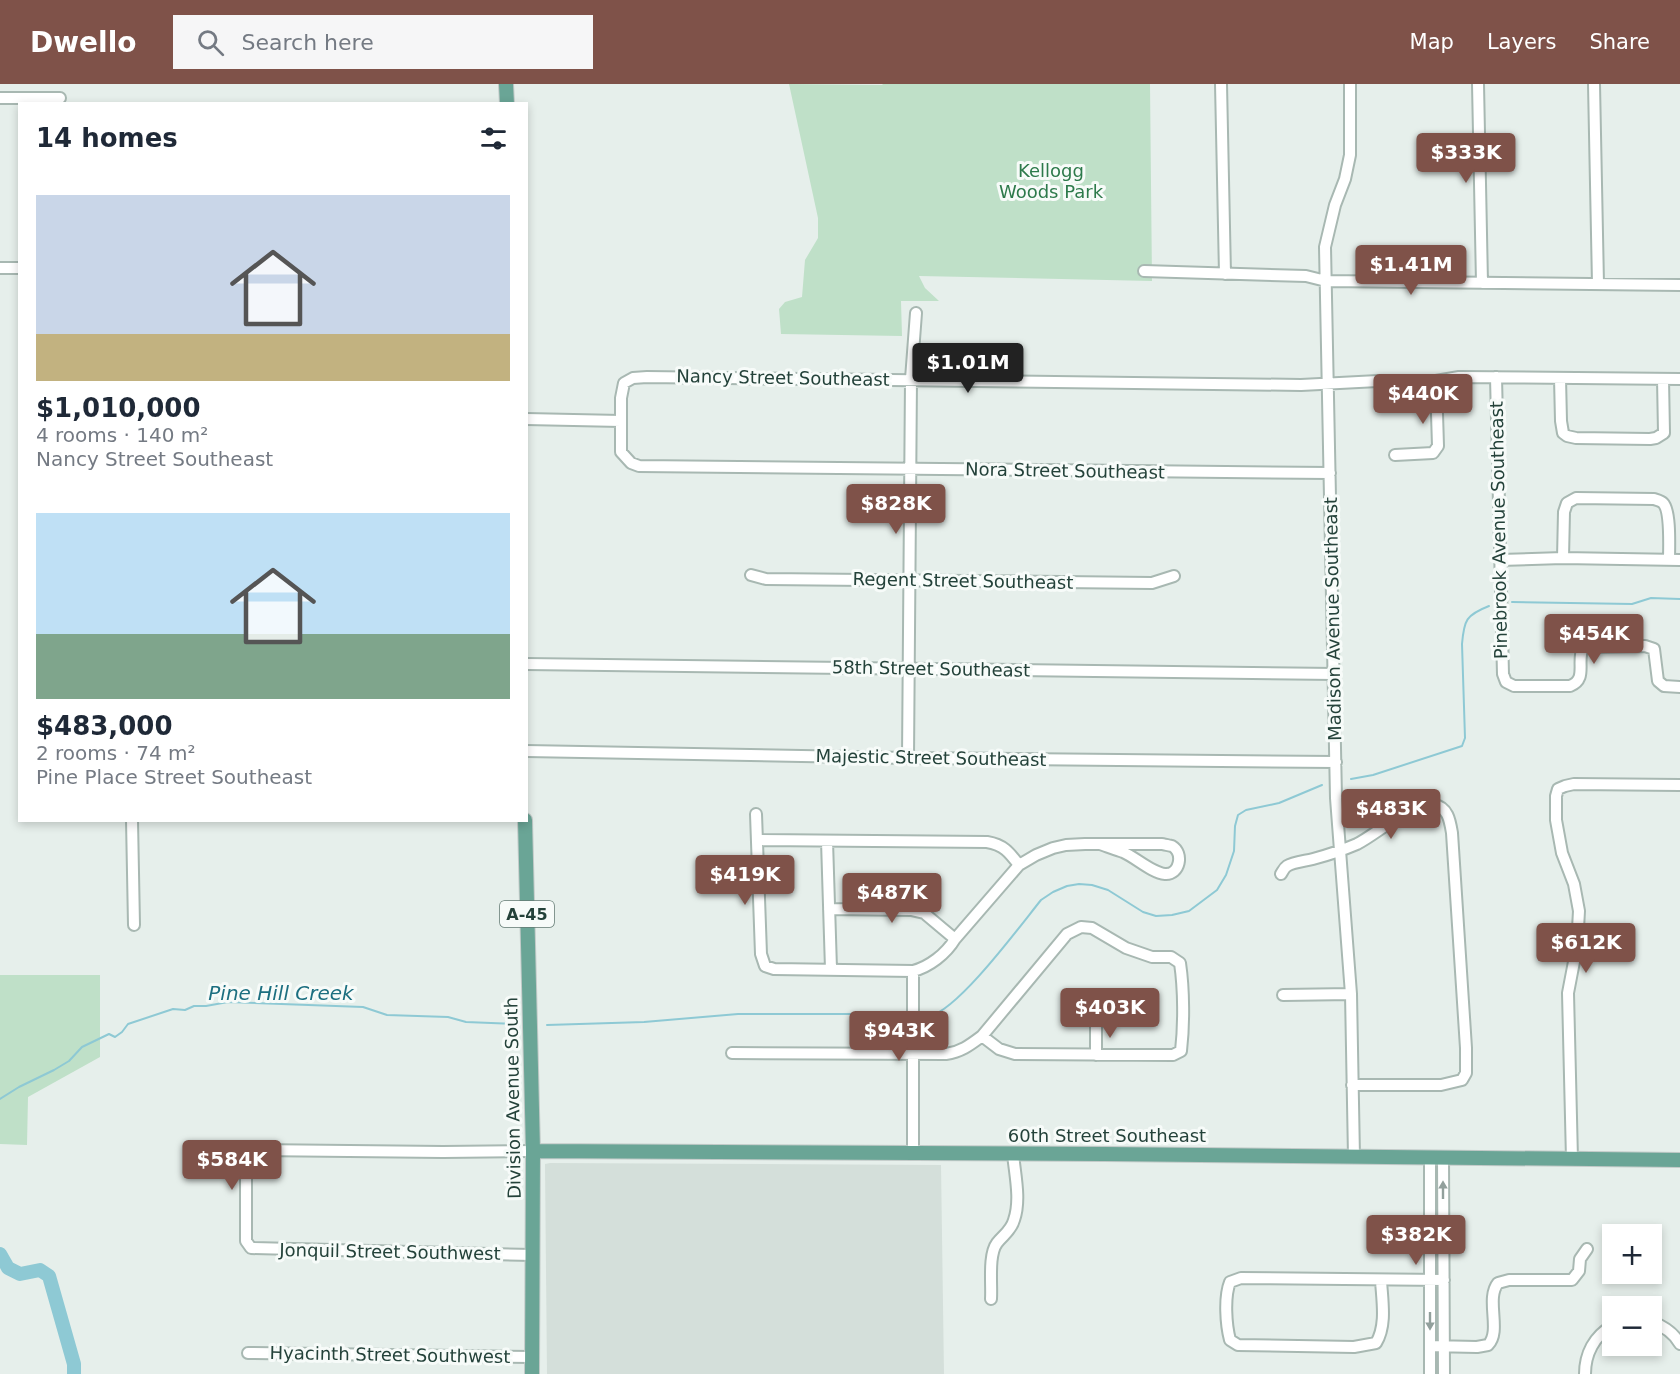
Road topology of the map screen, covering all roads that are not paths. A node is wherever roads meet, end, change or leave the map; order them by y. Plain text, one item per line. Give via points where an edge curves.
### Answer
1 (507, 84) edge
2 (1221, 84) edge
3 (1350, 84) edge
4 (1478, 84) edge
5 (1594, 84) edge
6 (0, 98) edge
7 (60, 98) dead end
8 (507, 102) edge
9 (0, 268) edge
10 (18, 268) edge
11 (1144, 271) dead end
12 (1225, 274) junction
13 (1326, 281) junction
14 (1482, 283) junction
15 (1598, 284) junction
16 (1680, 285) edge
17 (916, 313) dead end
18 (1496, 377) junction
19 (1560, 378) junction
20 (1663, 378) junction
21 (1680, 379) edge
22 (911, 380) junction
23 (1436, 381) junction
24 (1328, 383) junction
25 (528, 419) edge
26 (621, 421) junction
27 (1395, 455) dead end
28 (911, 469) junction
29 (1330, 473) junction
30 (1563, 558) junction
31 (1500, 560) junction
32 (1674, 560) edge
33 (752, 575) dead end
34 (1174, 576) dead end
35 (909, 580) junction
36 (528, 664) edge
37 (909, 669) junction
38 (1335, 674) junction
39 (1680, 687) edge
40 (528, 752) edge
41 (908, 758) junction
42 (1336, 762) junction
43 (1680, 785) edge
44 (756, 814) dead end
45 (132, 822) edge
46 (525, 822) edge
47 (758, 840) junction
48 (827, 841) junction
49 (1100, 844) junction
50 (1340, 850) junction
51 (1019, 865) junction
52 (1281, 874) dead end
53 (829, 909) junction
54 (134, 925) dead end
55 (955, 939) junction
56 (831, 969) junction
57 (913, 971) junction
58 (1351, 994) junction
59 (1283, 995) dead end
60 (1096, 1023) dead end
61 (982, 1036) junction
62 (732, 1053) dead end
63 (913, 1053) junction
64 (1096, 1055) junction
65 (1352, 1084) junction
66 (533, 1151) junction
67 (913, 1153) junction
68 (1013, 1154) junction
69 (1354, 1157) junction
70 (1436, 1157) junction
71 (1572, 1159) junction
72 (1680, 1160) edge
73 (1587, 1249) dead end
74 (532, 1255) junction
75 (1381, 1280) junction
76 (1430, 1280) junction
77 (1444, 1280) junction
78 (991, 1299) dead end
79 (1662, 1326) edge
80 (1602, 1333) edge
81 (1680, 1344) edge
82 (1430, 1346) junction
83 (1444, 1346) junction
84 (248, 1353) dead end
85 (532, 1357) junction
86 (532, 1374) edge
87 (1430, 1374) edge
88 (1444, 1374) edge
89 (1585, 1374) edge

1 - 8 main road
2 - 12 street
3 - 13 street, Madison Avenue Southeast via 1350,155 1326,247
4 - 14 street
5 - 15 street
6 - 7 street
9 - 10 street
11 - 12 street
12 - 13 street via 1306,276
13 - 14 street
13 - 24 street, Madison Avenue Southeast
14 - 15 street
15 - 16 street
17 - 22 street
18 - 19 street, Nancy Street Southeast
18 - 23 street, Nancy Street Southeast
18 - 31 street, Pinebrook Avenue Southeast
19 - 20 street, Nancy Street Southeast
19 - 20 street via 1563,433 1576,438 1650,439 1664,433
20 - 21 street, Nancy Street Southeast
22 - 24 street, Nancy Street Southeast
22 - 26 street, Nancy Street Southeast via 633,378 624,383
22 - 28 street
23 - 24 street, Nancy Street Southeast
23 - 27 street via 1438,446 1432,453
24 - 29 street, Madison Avenue Southeast
25 - 26 street
26 - 28 street, Nora Street Southeast via 621,452 639,466
28 - 29 street, Nora Street Southeast
28 - 35 street
29 - 38 street, Madison Avenue Southeast
30 - 31 street
30 - 32 street
30 - 32 street via 1567,503 1576,498 1654,499 1666,507
31 - 39 street, Pinebrook Avenue Southeast via 1506,682 1514,686 1570,686 1580,677 1583,647 1645,646 1654,649 1658,681 1664,686
33 - 35 street, Regent Street Southeast via 766,579
34 - 35 street, Regent Street Southeast via 1152,583
35 - 37 street
36 - 37 street, 58th Street Southeast
37 - 38 street, 58th Street Southeast
37 - 41 street
38 - 42 street, Madison Avenue Southeast
40 - 41 street, Majestic Street Southeast
41 - 42 street, Majestic Street Southeast
42 - 50 street, Madison Avenue Southeast
43 - 71 street via 1574,784 1558,789 1556,820 1579,911 1568,993
44 - 47 street
45 - 54 street
46 - 66 main road, Division Avenue South / A-45
47 - 48 street
47 - 56 street via 761,954 765,966
48 - 51 street via 987,842 1003,847
48 - 53 street
49 - 49 street via 1171,846 1179,862 1175,870 1165,874
49 - 51 street via 1053,848
50 - 52 street via 1287,866
50 - 58 street, Madison Avenue Southeast
50 - 65 street via 1369,837 1410,810 1426,804 1442,808 1452,833 1466,1048 1466,1073 1462,1080 1441,1084
51 - 55 street
53 - 55 street via 924,913
53 - 56 street
55 - 57 street via 939,957
56 - 57 street
57 - 63 street
58 - 59 street
58 - 65 street, Madison Avenue Southeast
60 - 64 street
61 - 63 street via 959,1051
61 - 64 street via 999,1049 1015,1054
61 - 64 street via 1067,934 1081,927 1092,928 1139,953 1171,957 1180,963 1183,979 1181,1051 1173,1055
62 - 63 street
63 - 67 street
65 - 69 street, Madison Avenue Southeast
66 - 67 main road, 60th Street Southeast
66 - 74 main road, Division Avenue South / A-45
66 - 74 street, Jonquil Street Southwest via 255,1150 248,1153 246,1160 246,1241 255,1249
67 - 68 main road, 60th Street Southeast
68 - 69 main road, 60th Street Southeast
68 - 78 street via 1017,1205 1014,1222 993,1253
69 - 70 main road, 60th Street Southeast
70 - 71 main road, 60th Street Southeast
70 - 76 street
77 -> 70 street
71 - 72 main road, 60th Street Southeast
73 - 83 street via 1572,1280 1498,1283 1493,1292 1493,1338 1488,1345
74 - 85 main road, Division Avenue South / A-45
75 - 75 street via 1280,1277 1230,1282 1230,1340 1238,1345 1354,1347 1376,1343 1383,1319
75 - 76 street
76 - 77 street
76 -> 82 street
77 - 83 street
79 - 81 street
80 - 89 street via 1588,1353
82 - 83 street
82 - 87 street
83 - 88 street
84 - 85 street, Hyacinth Street Southwest
85 - 86 main road, Division Avenue South / A-45

